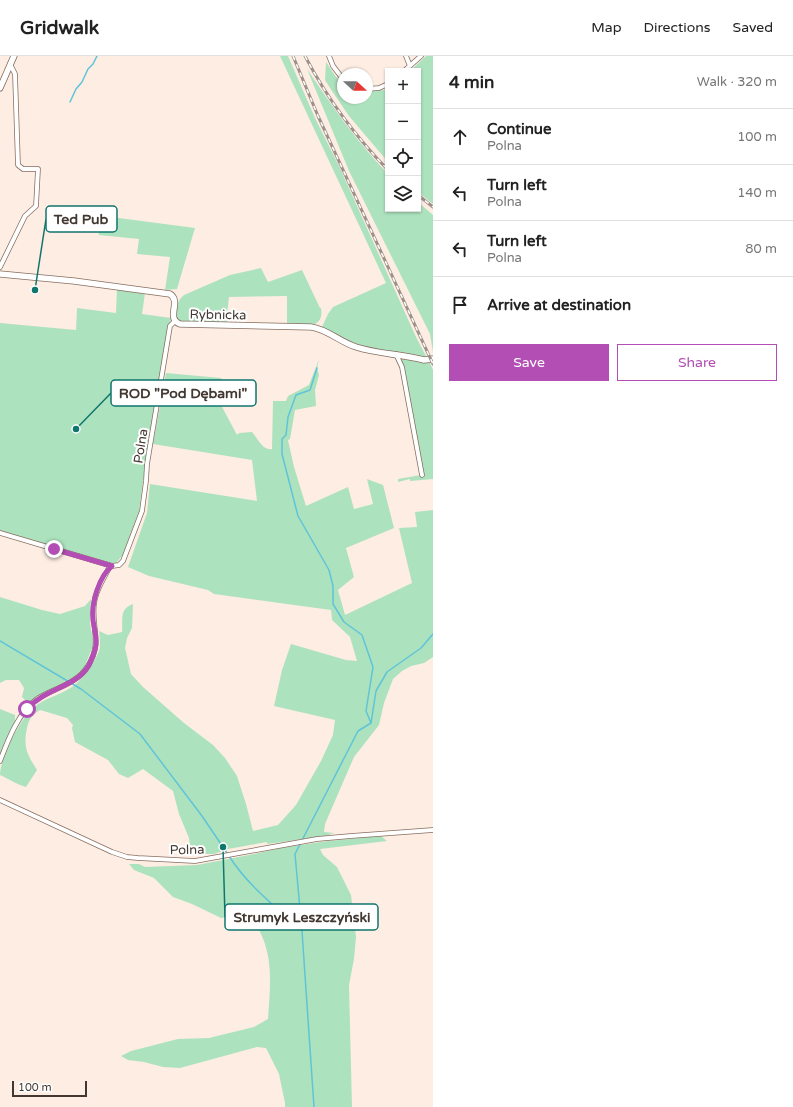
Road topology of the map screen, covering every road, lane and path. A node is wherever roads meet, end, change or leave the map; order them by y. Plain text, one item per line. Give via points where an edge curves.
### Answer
1 (14, 56) edge
2 (329, 56) edge
3 (406, 56) edge
4 (421, 56) edge
5 (10, 64) junction
6 (410, 66) junction
7 (408, 68) edge
8 (337, 71) edge
9 (385, 85) edge
10 (0, 88) edge
11 (373, 88) edge
12 (0, 266) edge
13 (0, 274) edge
14 (175, 321) junction
15 (396, 354) junction
16 (433, 359) edge
17 (422, 475) dead end
18 (0, 533) edge
19 (112, 566) junction
20 (0, 761) edge
21 (0, 800) edge
22 (433, 830) edge

1 - 5 street
2 - 8 street
3 - 6 street
4 - 6 street
5 - 10 street
5 - 12 street via 15,74 18,165 23,169 38,169 39,179 36,206 25,216
6 - 7 street
9 - 11 street
13 - 14 street, Rybnicka via 170,294 175,300 172,316
14 - 15 street, Rybnicka via 182,324 315,328 355,347
14 - 19 street, Polna via 170,326 147,464 142,511 123,561 118,566
15 - 16 street, Rybnicka via 424,360
15 - 17 street via 402,367
18 - 19 street
19 - 20 street, Polna via 95,599 93,618 96,641 87,668 71,682 49,692 30,705 19,721
21 - 22 street, Polna via 112,852 184,861 205,860 301,842

